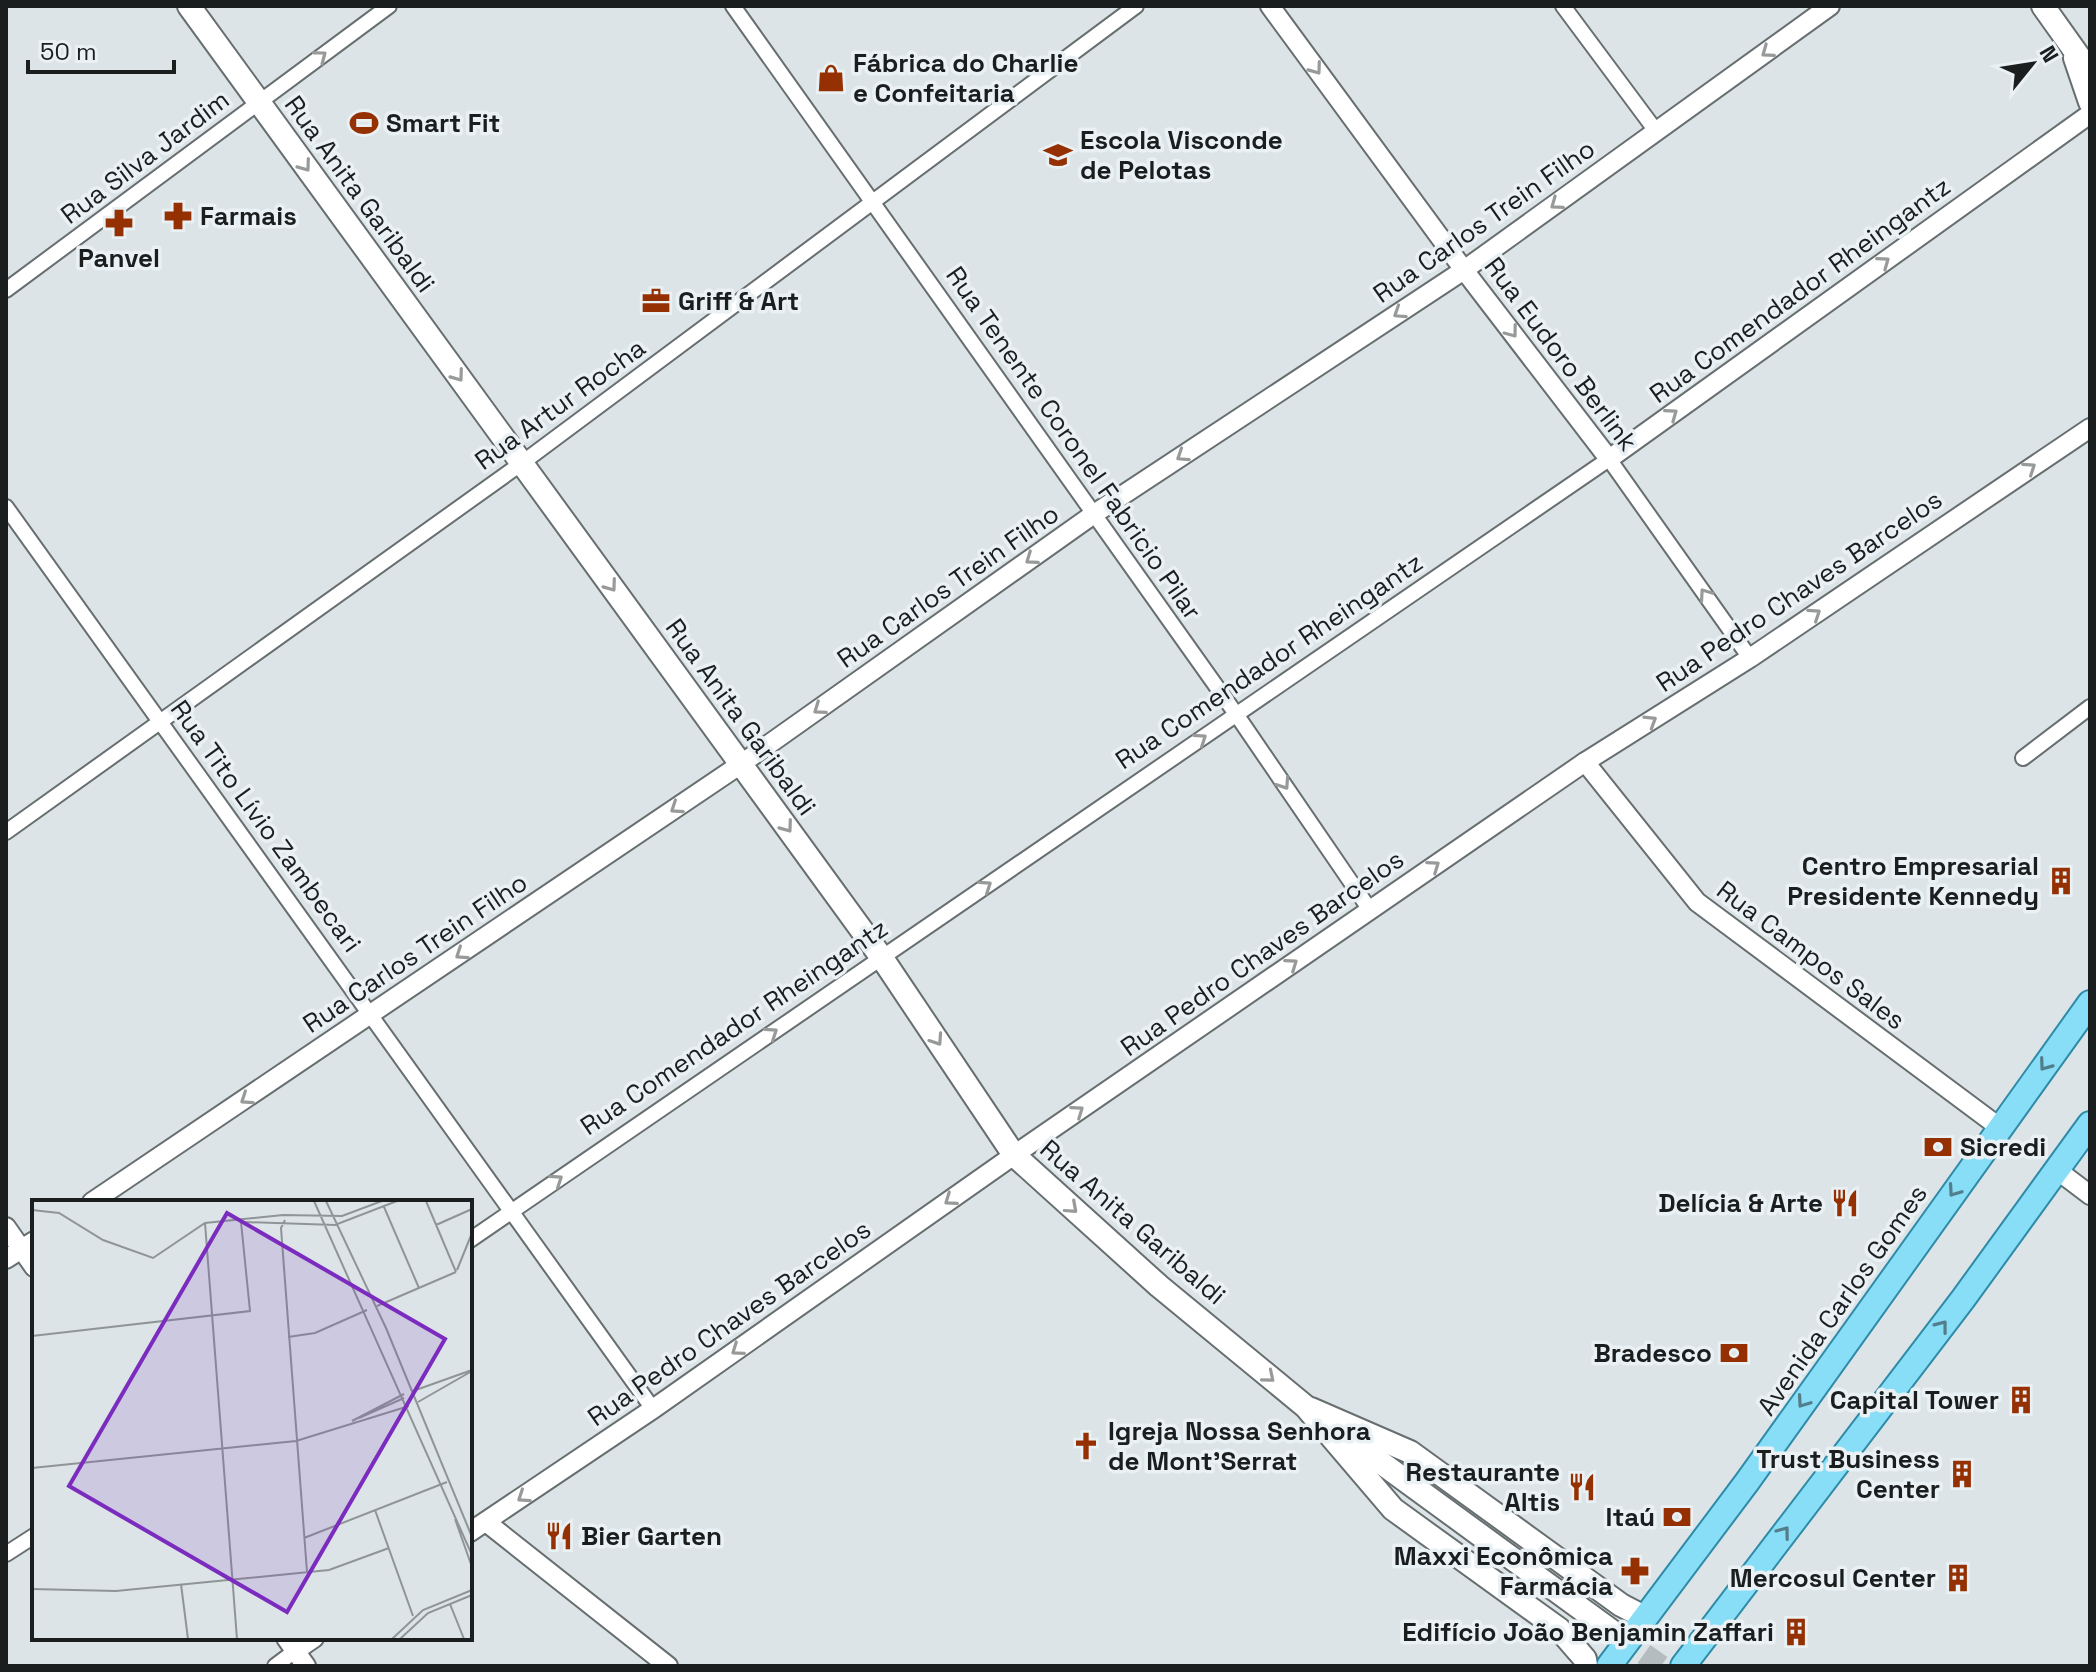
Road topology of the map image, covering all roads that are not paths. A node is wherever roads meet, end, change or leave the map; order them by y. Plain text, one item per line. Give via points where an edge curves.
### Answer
1 (189, 6) edge
2 (389, 6) edge
3 (733, 6) edge
4 (1136, 6) edge
5 (1270, 6) edge
6 (1563, 6) edge
7 (1830, 6) edge
8 (2043, 6) edge
9 (2069, 42) junction
10 (2090, 72) edge
11 (259, 102) junction
12 (2090, 102) edge
13 (2090, 114) edge
14 (1656, 131) junction
15 (874, 202) junction
16 (1464, 270) junction
17 (6, 290) edge
18 (2090, 428) edge
19 (1609, 459) junction
20 (522, 463) junction
21 (6, 507) edge
22 (1094, 514) junction
23 (1750, 658) junction
24 (2090, 707) edge
25 (1236, 714) junction
26 (161, 722) junction
27 (2023, 758) dead end
28 (1585, 762) junction
29 (741, 764) junction
30 (6, 832) edge
31 (1370, 910) junction
32 (882, 958) junction
33 (2090, 1003) edge
34 (371, 1015) junction
35 (2090, 1124) edge
36 (1999, 1127) junction
37 (1014, 1155) junction
38 (2057, 1170) junction
39 (2090, 1195) edge
40 (95, 1200) edge
41 (513, 1211) junction
42 (6, 1227) edge
43 (472, 1239) edge
44 (21, 1250) edge
45 (1306, 1407) junction
46 (653, 1409) junction
47 (478, 1527) edge
48 (32, 1537) edge
49 (6, 1554) edge
50 (1644, 1617) junction
51 (1617, 1635) tunnel mouth
52 (311, 1640) edge
53 (295, 1652) edge
54 (1687, 1664) edge
55 (275, 1666) edge
56 (668, 1666) edge
57 (1586, 1666) edge
58 (1609, 1666) edge

1 - 11 main road, Rua Anita Garibaldi
11 -> 2 street, Rua Silva Jardim
3 - 15 street, Rua Tenente Coronel Fabricio Pilar
4 - 15 street, Rua Artur Rocha
5 -> 16 street, Rua Eudoro Berlink
6 - 14 street
7 -> 14 street, Rua Carlos Trein Filho
8 - 9 main road
9 - 10 main road
9 - 12 main road
11 - 17 street, Rua Silva Jardim
11 -> 20 main road, Rua Anita Garibaldi
19 -> 13 street, Rua Comendador Rheingantz
14 -> 16 street, Rua Carlos Trein Filho
15 - 20 street, Rua Artur Rocha
15 - 22 street, Rua Tenente Coronel Fabricio Pilar
16 -> 19 street, Rua Eudoro Berlink
16 -> 22 street, Rua Carlos Trein Filho
23 -> 18 street, Rua Pedro Chaves Barcelos
23 -> 19 street, Rua Eudoro Berlink
19 - 25 street, Rua Comendador Rheingantz
20 - 26 street, Rua Artur Rocha
20 -> 29 main road, Rua Anita Garibaldi
21 - 26 street, Rua Tito Lívio Zambecari
22 - 25 street, Rua Tenente Coronel Fabricio Pilar
22 -> 29 street, Rua Carlos Trein Filho
28 -> 23 street, Rua Pedro Chaves Barcelos
24 - 27 street
25 -> 31 street, Rua Tenente Coronel Fabricio Pilar
32 -> 25 street, Rua Comendador Rheingantz
26 - 30 street, Rua Artur Rocha
26 - 34 street, Rua Tito Lívio Zambecari
31 -> 28 street, Rua Pedro Chaves Barcelos
28 - 36 street, Rua Campos Sales via 1697,902
29 -> 32 main road, Rua Anita Garibaldi
29 -> 34 street, Rua Carlos Trein Filho
37 -> 31 street, Rua Pedro Chaves Barcelos
32 -> 37 main road, Rua Anita Garibaldi
41 -> 32 street, Rua Comendador Rheingantz
33 -> 36 main road, Avenida Carlos Gomes
34 -> 40 street, Rua Carlos Trein Filho
34 - 41 street, Rua Tito Lívio Zambecari
35 - 38 main road
36 -> 50 main road, Avenida Carlos Gomes via 1747,1482
37 -> 45 main road, Rua Anita Garibaldi via 1159,1286
37 -> 46 street, Rua Pedro Chaves Barcelos
38 - 39 street
54 -> 38 main road
41 - 43 street, Rua Comendador Rheingantz
41 - 46 street, Rua Tito Lívio Zambecari
42 - 44 street
45 - 50 main road, Rua Anita Garibaldi via 1410,1452
45 - 51 main road
45 - 57 main road, Rua Anita Garibaldi via 1393,1509 1559,1629
46 -> 47 street, Rua Pedro Chaves Barcelos
47 - 56 street
48 - 49 street
50 - 58 main road, Avenida Carlos Gomes
52 - 53 street
53 - 55 street

